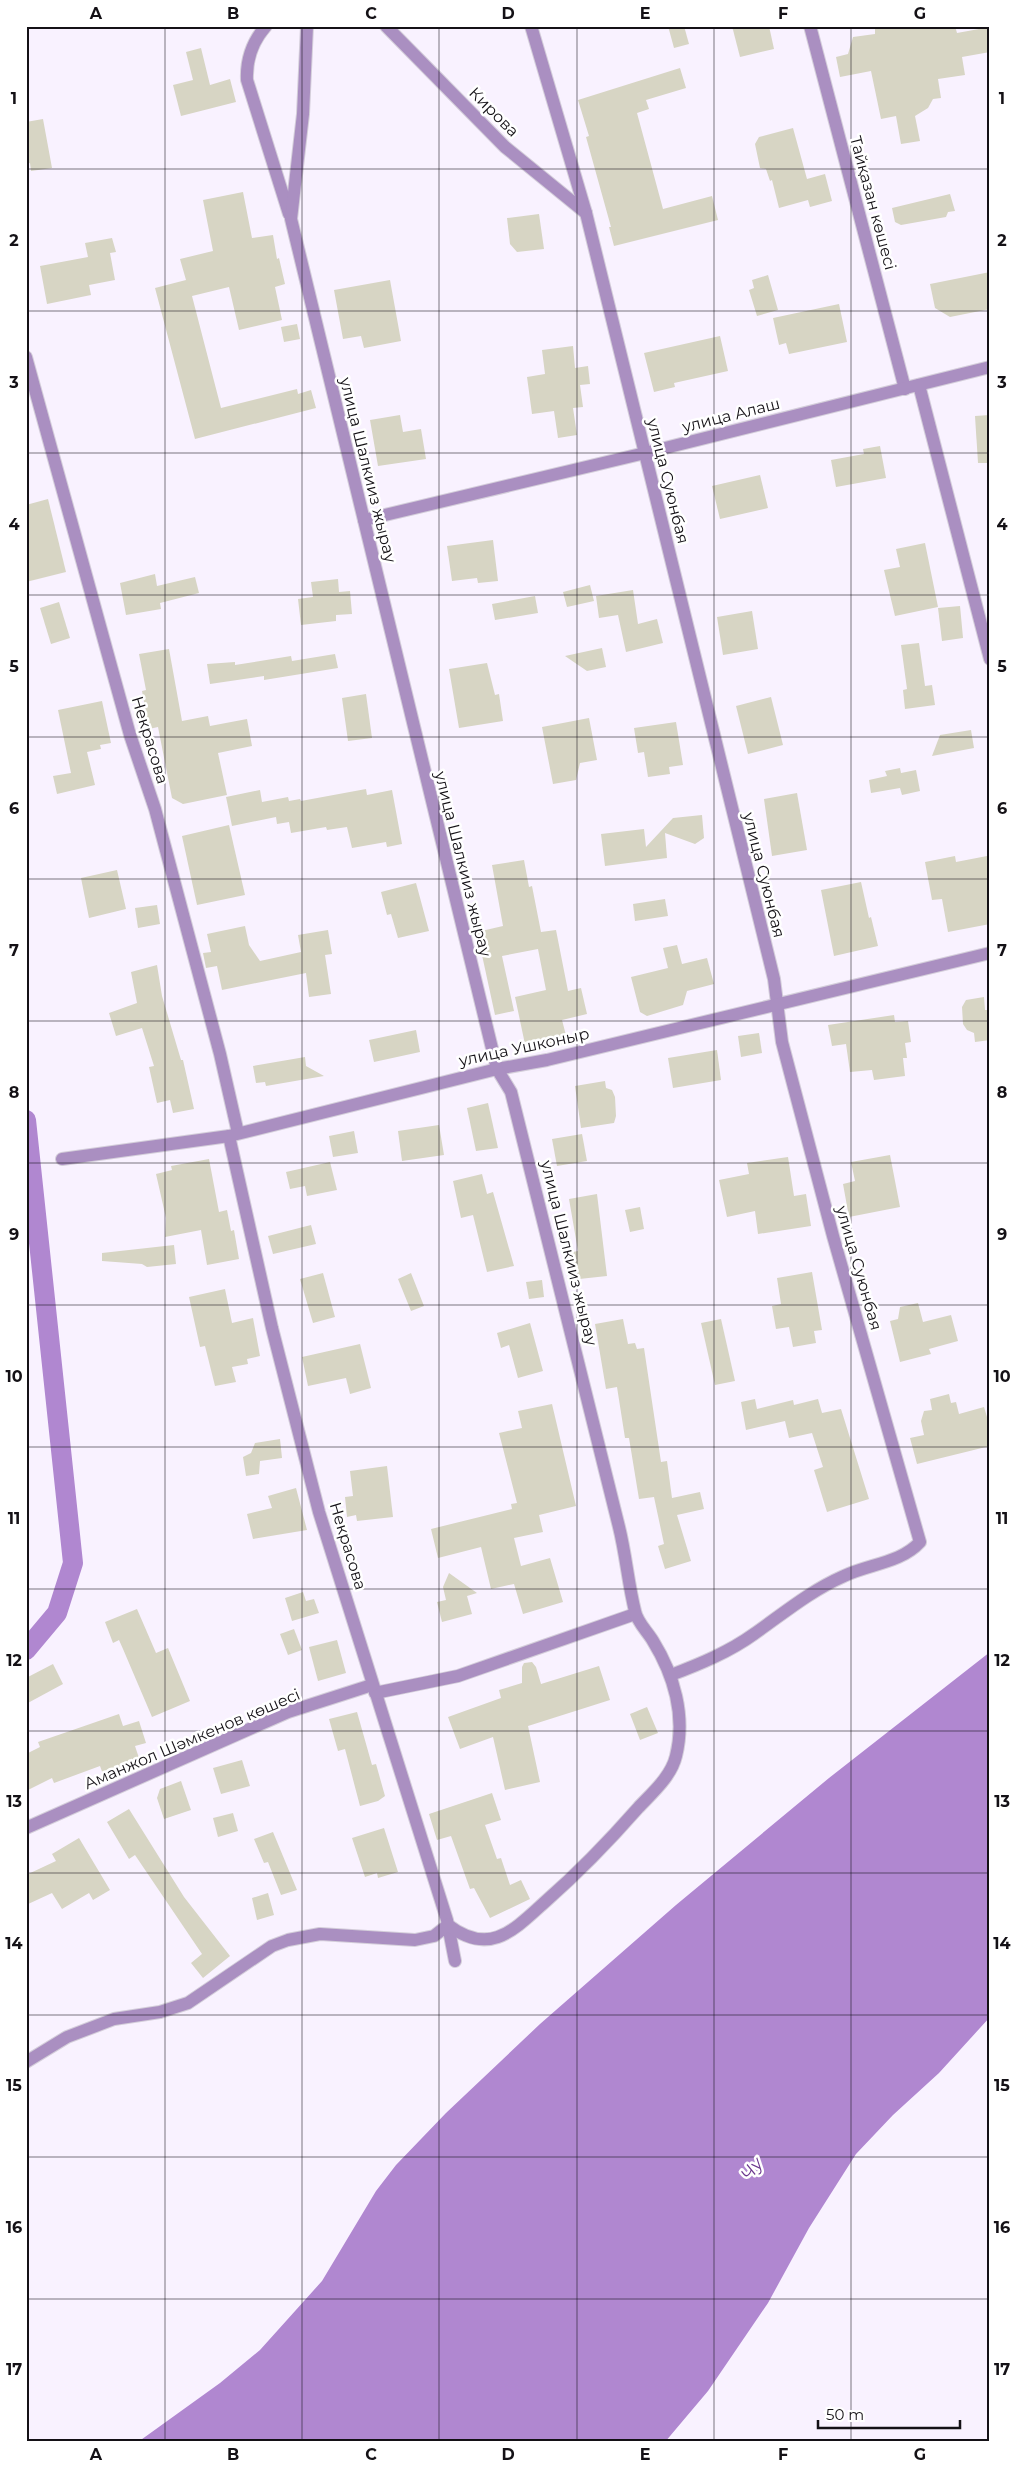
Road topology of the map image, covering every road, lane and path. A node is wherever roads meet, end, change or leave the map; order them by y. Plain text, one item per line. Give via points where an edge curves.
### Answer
1 (266, 26) edge
2 (307, 26) edge
3 (386, 26) edge
4 (531, 26) edge
5 (810, 26) edge
6 (586, 213) junction
7 (291, 218) junction
8 (26, 357) edge
9 (990, 367) edge
10 (919, 385) junction
11 (906, 389) junction
12 (645, 453) junction
13 (364, 520) junction
14 (990, 659) edge
15 (990, 953) edge
16 (778, 1004) junction
17 (497, 1069) junction
18 (233, 1135) junction
19 (62, 1159) dead end
20 (635, 1614) junction
21 (671, 1675) junction
22 (374, 1689) junction
23 (26, 1828) edge
24 (448, 1925) junction
25 (455, 1961) dead end
26 (26, 2062) edge

1 - 7 street via 246,61 247,80
2 - 7 street, улица Шалкииз жырау
3 - 6 street, Кирова via 505,148
4 - 6 street, улица Суюнбая
5 - 11 street, Тайқазан көшесі
6 - 12 street, улица Суюнбая
7 - 13 street, улица Шалкииз жырау
8 - 18 street, Некрасова via 130,736 155,809 220,1054
9 - 10 street, улица Алаш
10 - 11 street, улица Алаш
10 - 14 street
11 - 12 street, улица Алаш
12 - 13 street, улица Алаш
12 - 16 street, улица Суюнбая
13 - 17 street, улица Шалкииз жырау
15 - 16 street, улица Ушконыр
16 - 17 street, улица Ушконыр
16 - 21 street, улица Суюнбая via 782,1042 833,1236 920,1542 911,1552 844,1575 790,1606 753,1635 712,1659
17 - 18 street, улица Ушконыр
17 - 20 street, улица Шалкииз жырау via 511,1092 526,1150 621,1536
18 - 19 street, улица Ушконыр
18 - 22 street, Некрасова via 272,1328 319,1512
20 - 21 street, улица Шалкииз жырау
20 - 22 street, Аманжол Шәмкенов көшесі via 458,1676
21 - 24 street, улица Шалкииз жырау via 677,1693 679,1732 676,1758 666,1777 588,1864 502,1938 485,1940 462,1936
22 - 23 street, Аманжол Шәмкенов көшесі via 288,1712
22 - 24 street, Некрасова
24 - 25 street, Некрасова
24 - 26 street via 434,1936 416,1940 320,1934 288,1940 272,1946 188,2003 106,2022 67,2037

